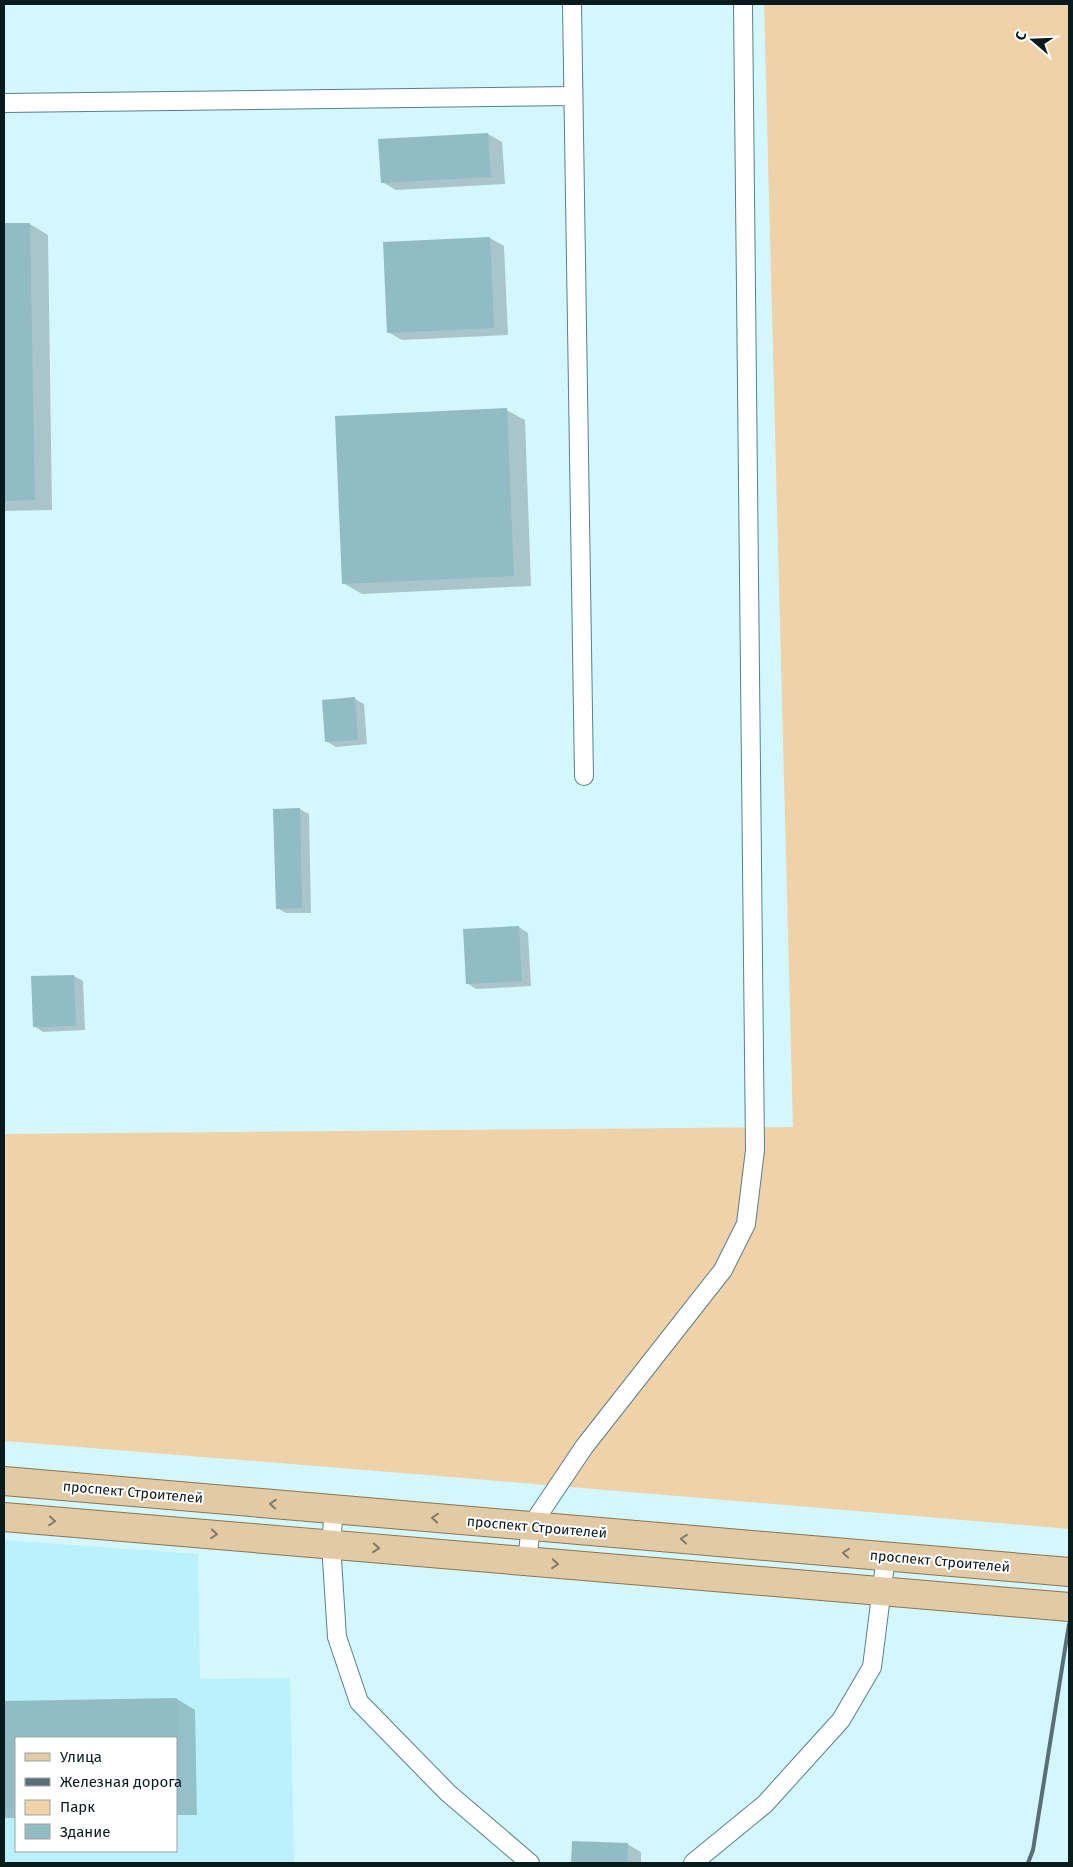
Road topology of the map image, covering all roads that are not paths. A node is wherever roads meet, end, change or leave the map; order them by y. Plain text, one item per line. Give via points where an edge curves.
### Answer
1 (572, 4) edge
2 (743, 4) edge
3 (573, 96) junction
4 (4, 103) edge
5 (584, 776) dead end
6 (4, 1481) edge
7 (334, 1509) junction
8 (4, 1517) edge
9 (530, 1526) junction
10 (331, 1544) junction
11 (886, 1556) junction
12 (527, 1561) junction
13 (1069, 1572) edge
14 (882, 1591) junction
15 (1069, 1607) edge
16 (530, 1863) edge
17 (693, 1863) edge

1 - 3 lane
2 - 9 lane via 755,1150 746,1224 723,1270 584,1448
3 - 4 lane
3 - 5 lane
7 -> 6 main road, проспект Строителей
9 -> 7 main road, проспект Строителей
7 - 10 lane
8 -> 10 main road
11 -> 9 main road, проспект Строителей
9 - 12 lane
10 -> 12 main road
10 - 16 lane via 337,1637 359,1702 448,1793
11 - 13 main road, проспект Строителей
11 - 14 lane
12 -> 14 main road
14 - 15 main road
14 - 17 lane via 872,1667 841,1720 765,1804

